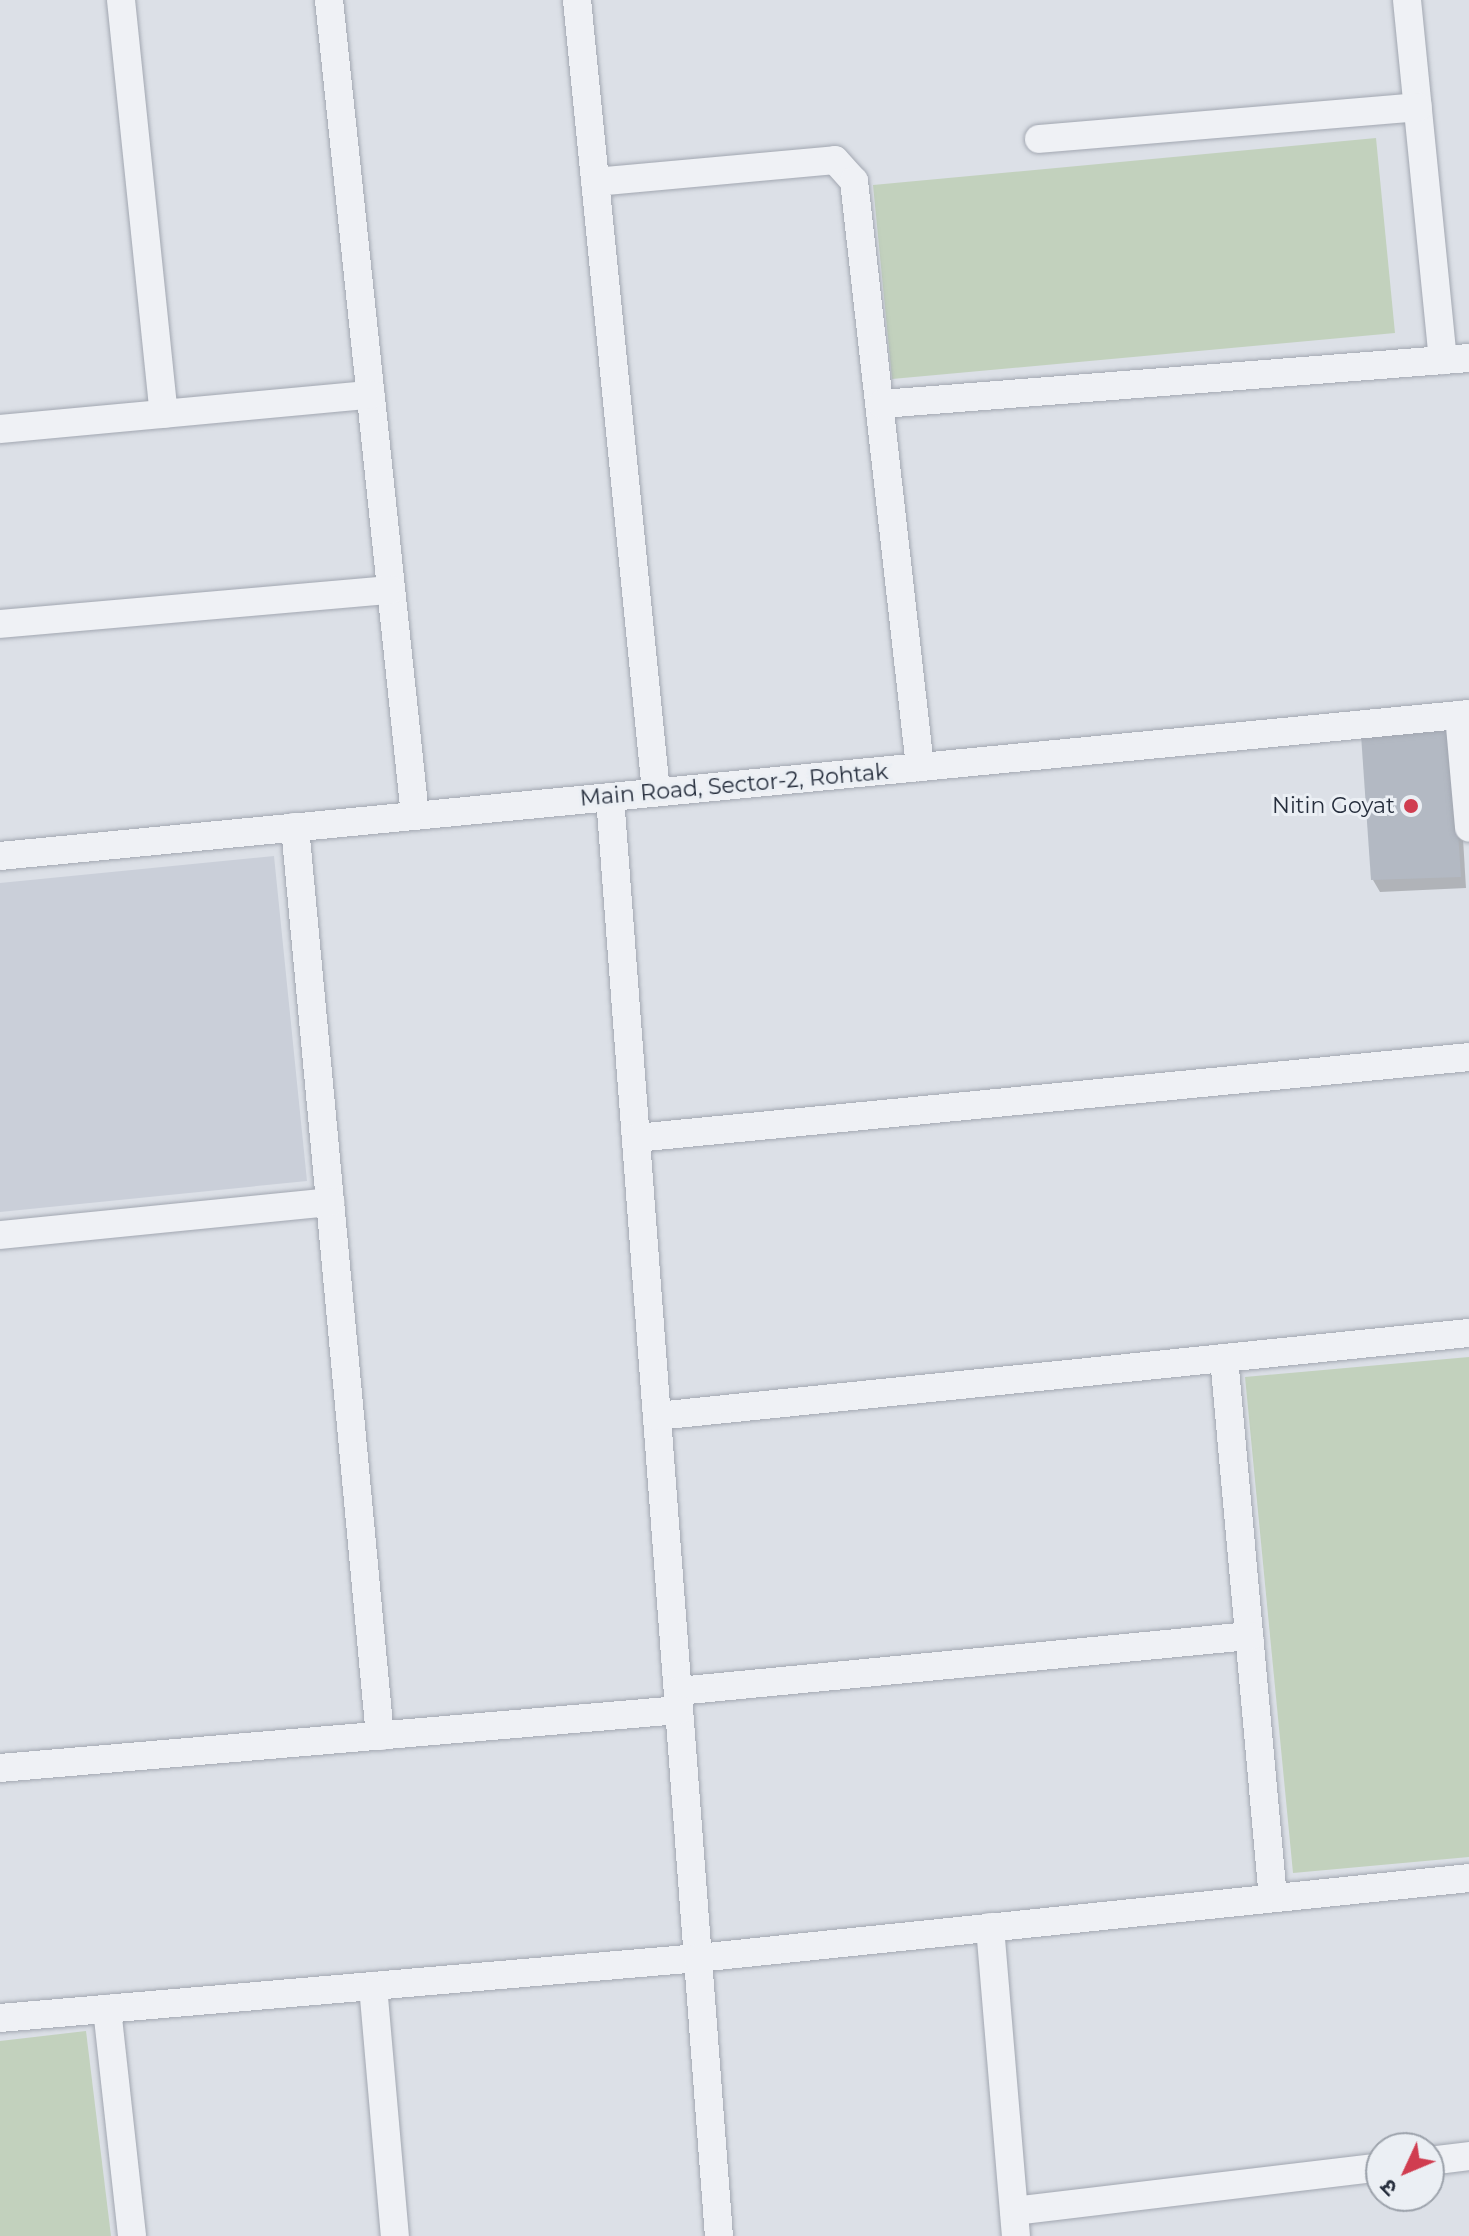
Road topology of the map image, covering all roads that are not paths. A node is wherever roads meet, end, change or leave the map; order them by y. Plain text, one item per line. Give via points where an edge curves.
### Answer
1 (121, 0) edge
2 (329, 0) edge
3 (577, 0) edge
4 (1407, 0) edge
5 (1418, 107) junction
6 (1039, 139) dead end
7 (595, 182) junction
8 (1456, 359) edge
9 (370, 395) junction
10 (882, 404) junction
11 (164, 414) junction
12 (1, 423) edge
13 (391, 590) junction
14 (0, 624) edge
15 (1464, 714) edge
16 (920, 767) junction
17 (656, 792) junction
18 (610, 797) junction
19 (415, 815) junction
20 (295, 827) junction
21 (1469, 828) edge
22 (0, 856) edge
23 (1469, 1057) edge
24 (636, 1138) junction
25 (330, 1202) junction
26 (0, 1235) edge
27 (1469, 1333) edge
28 (1224, 1358) junction
29 (657, 1416) junction
30 (1249, 1636) junction
31 (679, 1700) junction
32 (380, 1736) junction
33 (0, 1768) edge
34 (1469, 1878) edge
35 (1273, 1898) junction
36 (990, 1927) junction
37 (698, 1958) junction
38 (373, 1986) junction
39 (107, 2009) junction
40 (0, 2018) edge
41 (1469, 2156) edge
42 (1445, 2159) edge
43 (1365, 2169) edge
44 (1015, 2223) edge
45 (132, 2236) edge
46 (395, 2236) edge
47 (719, 2236) edge

1 - 11 street
2 - 9 street
3 - 7 street
4 - 5 street
5 - 6 street
5 - 8 street
7 - 10 street via 835,160 858,194
7 - 17 street
8 - 10 street
9 - 11 street
9 - 13 street
10 - 16 street
11 - 12 street
13 - 14 street
13 - 19 street
15 - 16 street, Main Road, Sector-2, Rohtak
15 - 21 street
16 - 17 street, Main Road, Sector-2, Rohtak
17 - 18 street, Main Road, Sector-2, Rohtak
18 - 19 street, Main Road, Sector-2, Rohtak
18 - 24 street
19 - 20 street, Main Road, Sector-2, Rohtak
20 - 22 street, Main Road, Sector-2, Rohtak
20 - 25 street
23 - 24 street
24 - 29 street
25 - 26 street
25 - 32 street
27 - 28 street
28 - 29 street
28 - 30 street
29 - 31 street
30 - 31 street
30 - 35 street
31 - 32 street
31 - 37 street
32 - 33 street
34 - 35 street
35 - 36 street
36 - 37 street
36 - 44 street
37 - 38 street
37 - 47 street
38 - 39 street
38 - 46 street
39 - 40 street
39 - 45 street
41 - 42 street
43 - 44 street

